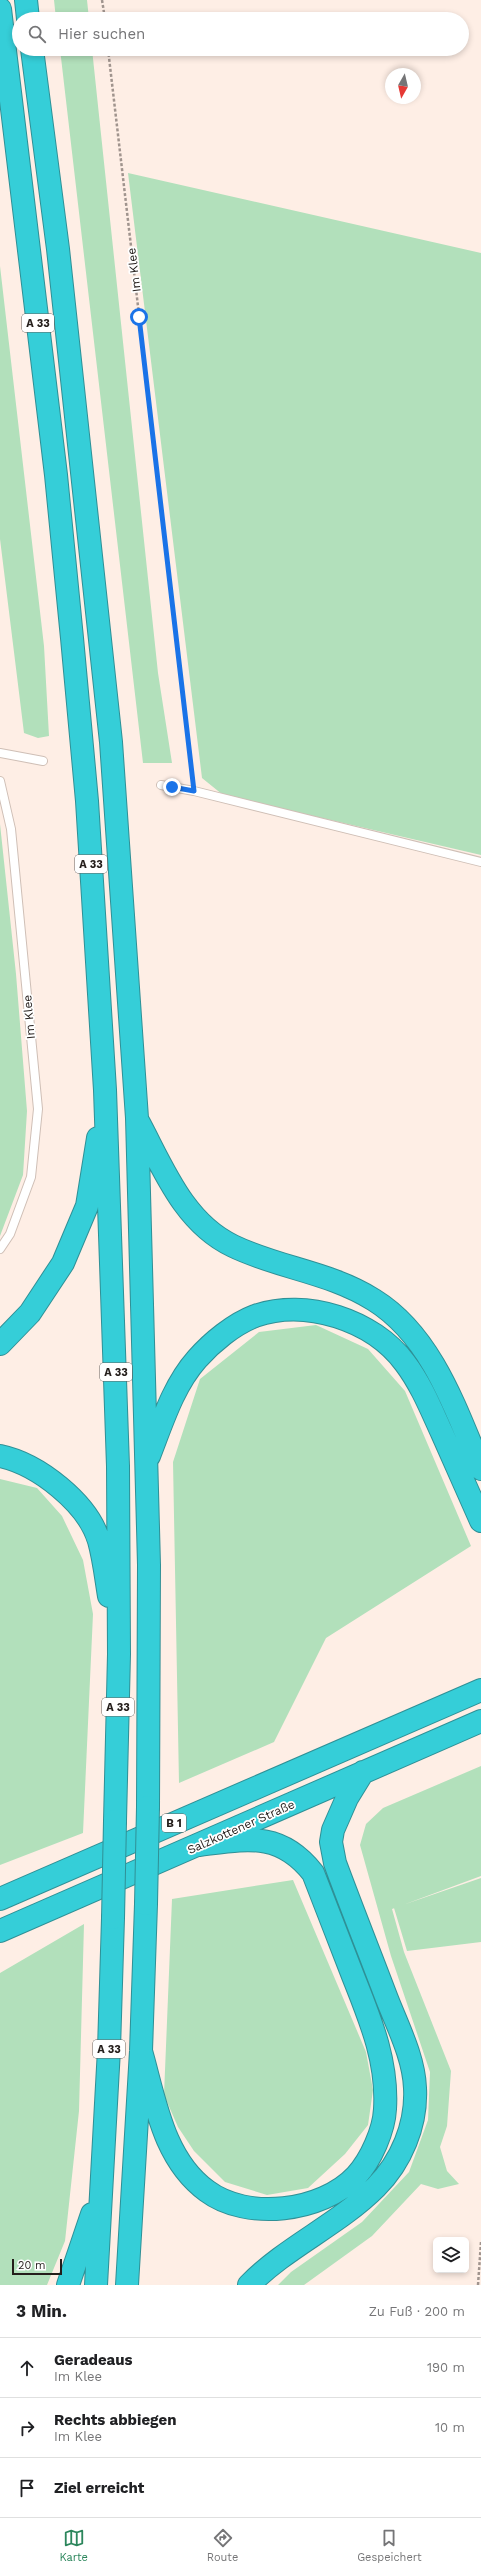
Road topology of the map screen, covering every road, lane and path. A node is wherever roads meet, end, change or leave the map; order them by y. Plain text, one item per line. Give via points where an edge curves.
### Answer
1 (26, 0) edge
2 (102, 0) edge
3 (0, 9) edge
4 (27, 12) edge
5 (104, 12) edge
6 (33, 56) edge
7 (109, 56) edge
8 (0, 753) edge
9 (43, 761) dead end
10 (0, 781) edge
11 (161, 785) dead end
12 (194, 791) junction
13 (481, 862) edge
14 (105, 1090) junction
15 (137, 1118) junction
16 (0, 1249) edge
17 (0, 1344) edge
18 (0, 1456) edge
19 (146, 1465) junction
20 (481, 1469) edge
21 (481, 1521) edge
22 (119, 1654) junction
23 (477, 1689) edge
24 (481, 1721) edge
25 (363, 1772) junction
26 (199, 1845) junction
27 (0, 1899) edge
28 (0, 1931) edge
29 (141, 2051) junction
30 (103, 2179) junction
31 (481, 2242) edge
32 (68, 2285) edge
33 (96, 2285) edge
34 (127, 2285) edge
35 (249, 2285) edge
36 (478, 2285) edge

1 - 4 highway
2 - 5 path
3 - 14 highway, A 33 via 56,475 87,801
6 - 15 highway, A 33 via 58,249 111,742
7 - 12 path, Im Klee
8 - 9 lane
10 - 16 lane, Im Klee via 11,829 38,1109 31,1176 10,1234
11 - 12 lane
12 - 13 lane
14 - 17 highway via 84,1213 63,1263 30,1313
14 - 22 highway, A 33 via 118,1466
15 - 19 highway, A 33
15 - 20 highway via 177,1196 206,1228 232,1246 322,1274 374,1300 402,1324 425,1353 446,1388
18 - 22 highway via 11,1458 38,1472 63,1490 84,1512 99,1540
19 - 21 highway via 173,1395 197,1359 226,1332 255,1316 286,1310 320,1312 352,1322 377,1336 405,1362 426,1398
19 - 29 highway, A 33, bridge via 149,1565 148,1807
22 - 30 highway, A 33, bridge via 113,1918
23 - 27 highway, B 1
24 - 25 highway, Salzkottener Straße / B 1
25 - 26 highway, Salzkottener Straße / B 1
25 - 35 highway via 338,1816 331,1842 334,1864 407,2050 415,2088 409,2133 388,2174 375,2188 341,2217
26 - 28 highway, Salzkottener Straße / B 1
26 - 29 highway via 241,1840 268,1841 288,1849 313,1873 374,2029 386,2073 385,2111 378,2137 370,2156 356,2176 322,2200 301,2206 256,2209 229,2202 207,2191 189,2173 165,2136
29 - 34 highway, A 33
30 - 32 highway
30 - 33 highway, A 33
31 - 36 path

